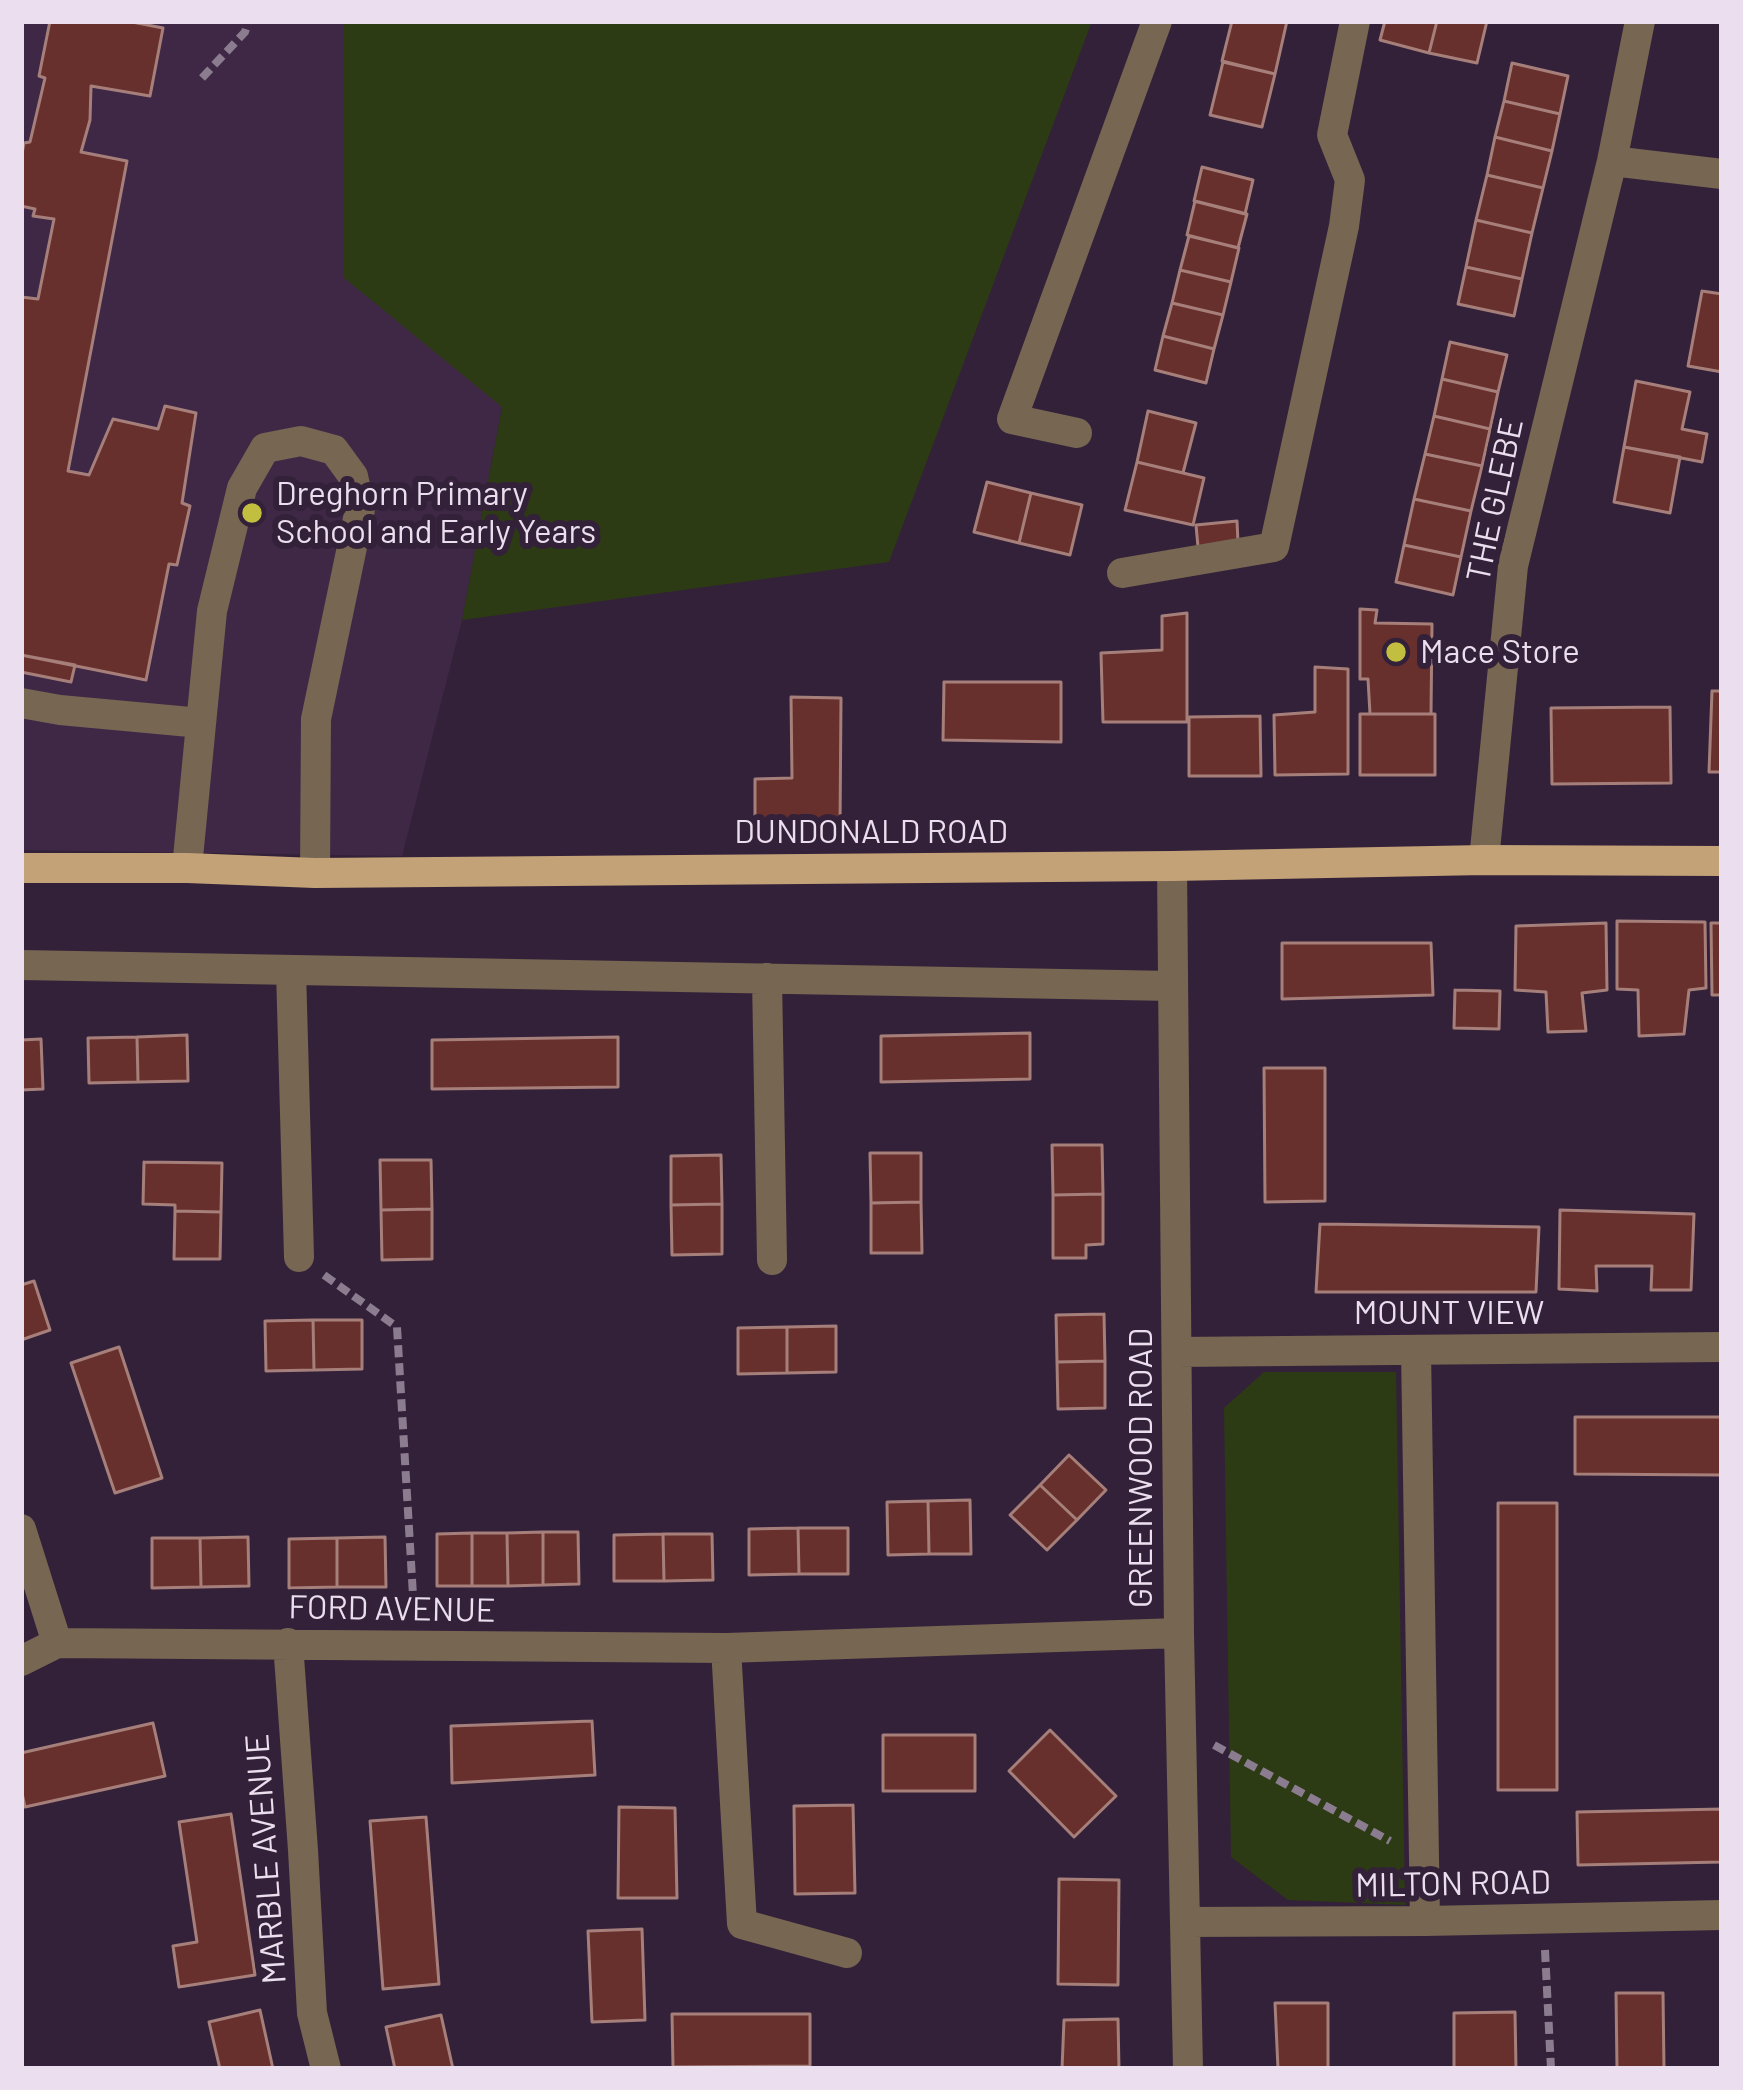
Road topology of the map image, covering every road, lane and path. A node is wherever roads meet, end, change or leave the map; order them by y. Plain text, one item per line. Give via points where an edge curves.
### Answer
1 (248, 21) edge
2 (1156, 21) edge
3 (1355, 21) edge
4 (1640, 21) edge
5 (202, 78) dead end
6 (1612, 161) junction
7 (1722, 174) edge
8 (1077, 433) dead end
9 (1122, 573) dead end
10 (21, 703) edge
11 (201, 723) junction
12 (1484, 860) junction
13 (1722, 861) edge
14 (1172, 866) junction
15 (21, 868) edge
16 (187, 868) junction
17 (315, 873) junction
18 (21, 965) edge
19 (291, 970) junction
20 (767, 979) junction
21 (1173, 986) junction
22 (299, 1257) joint
23 (772, 1260) dead end
24 (1722, 1347) edge
25 (1416, 1350) junction
26 (1177, 1352) junction
27 (21, 1529) edge
28 (1179, 1634) junction
29 (56, 1643) junction
30 (288, 1643) junction
31 (416, 1645) junction
32 (726, 1648) junction
33 (21, 1661) edge
34 (1181, 1727) junction
35 (1424, 1859) junction
36 (1722, 1915) edge
37 (1544, 1918) junction
38 (1425, 1921) junction
39 (1185, 1922) junction
40 (847, 1953) dead end
41 (326, 2069) edge
42 (1188, 2069) edge
43 (1551, 2069) edge

1 - 5 path
2 - 8 street via 1012,419
3 - 9 street via 1333,134 1350,180 1344,226 1274,547
4 - 6 street, THE GLEBE
6 - 7 street
6 - 12 street, THE GLEBE via 1513,566
10 - 11 street
11 - 16 street
11 - 17 street via 212,611 242,488 265,448 301,442 334,450 352,476 359,509 316,719
12 - 13 main road, DUNDONALD ROAD
12 - 14 main road, DUNDONALD ROAD
14 - 17 main road, DUNDONALD ROAD
14 - 21 street, GREENWOOD ROAD
15 - 16 main road, DUNDONALD ROAD
16 - 17 main road, DUNDONALD ROAD
18 - 19 street
19 - 20 street
19 - 22 street
20 - 21 street
20 - 23 street
21 - 26 street, GREENWOOD ROAD
22 - 31 path via 397,1327
24 - 25 street, MOUNT VIEW
25 - 26 street, MOUNT VIEW
25 - 35 street
26 - 28 street, GREENWOOD ROAD
27 - 29 street
28 - 32 street, FORD AVENUE
28 - 34 street, GREENWOOD ROAD
29 - 30 street, FORD AVENUE
29 - 33 street, FORD AVENUE
30 - 31 street, FORD AVENUE
30 - 41 street, MARBLE AVENUE via 312,2013
31 - 32 street, FORD AVENUE
32 - 40 street via 742,1924
34 - 35 path
34 - 39 street, GREENWOOD ROAD
35 - 38 street
36 - 37 street, MILTON ROAD
37 - 38 street, MILTON ROAD
37 - 43 path
38 - 39 street, MILTON ROAD
39 - 42 street, GREENWOOD ROAD

